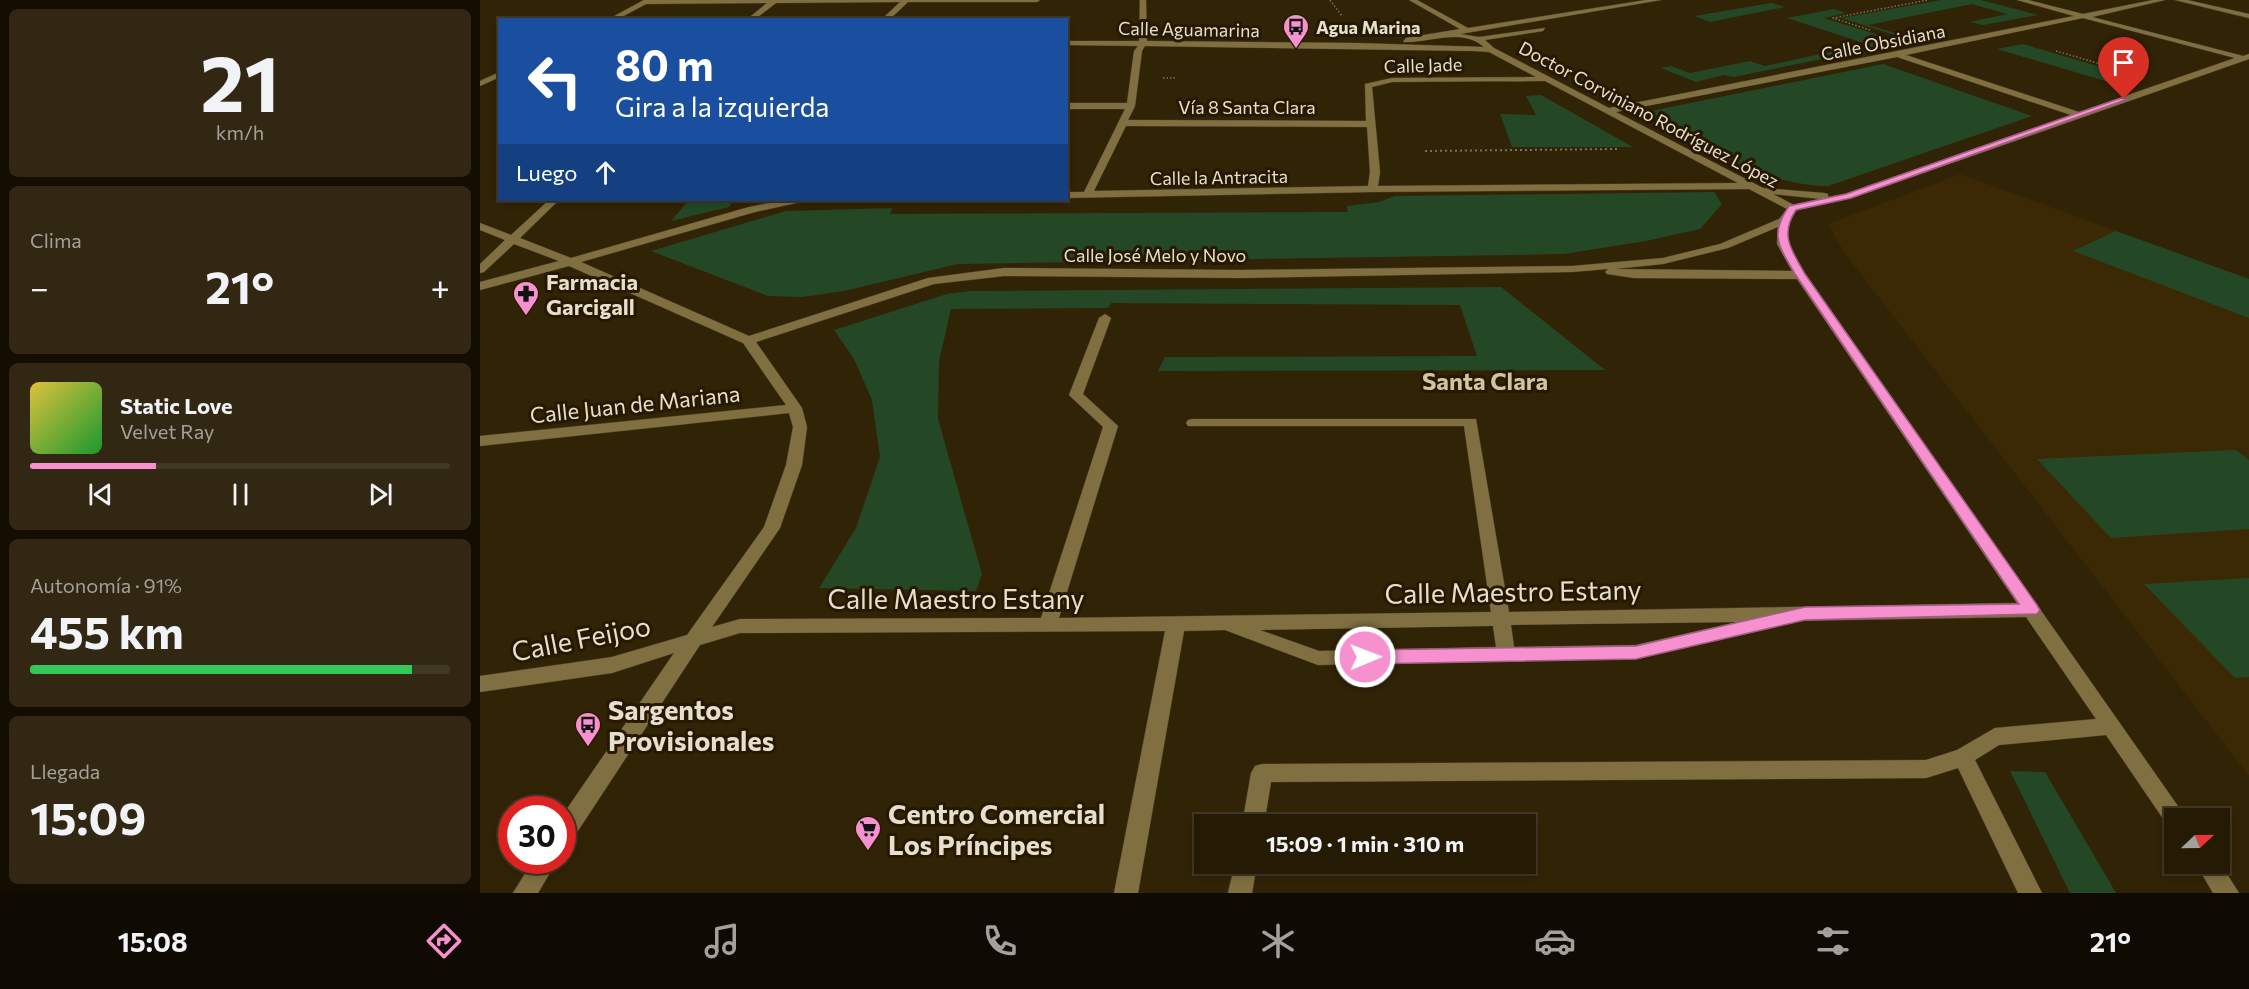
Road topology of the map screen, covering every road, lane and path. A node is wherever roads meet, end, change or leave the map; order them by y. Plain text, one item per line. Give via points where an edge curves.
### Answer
1 (878, 0) edge
2 (883, 0) edge
3 (1037, 0) edge
4 (1143, 0) edge
5 (1330, 0) edge
6 (1412, 0) edge
7 (1598, 0) edge
8 (1658, 0) edge
9 (1928, 0) edge
10 (2020, 0) edge
11 (2162, 0) edge
12 (2178, 0) edge
13 (647, 1) edge
14 (774, 1) edge
15 (905, 1) edge
16 (1616, 7) junction
17 (1339, 13) dead end
18 (1624, 16) dead end
19 (2081, 16) junction
20 (2249, 16) edge
21 (614, 18) edge
22 (752, 18) edge
23 (886, 18) edge
24 (1546, 28) dead end
25 (1465, 29) junction
26 (1450, 34) junction
27 (1429, 36) junction
28 (1479, 39) junction
29 (1068, 43) edge
30 (1143, 43) junction
31 (1356, 45) junction
32 (1435, 47) junction
33 (1931, 48) junction
34 (1491, 50) junction
35 (2055, 51) dead end
36 (1897, 55) junction
37 (2246, 57) edge
38 (498, 75) edge
39 (1548, 79) junction
40 (480, 84) edge
41 (2169, 84) junction
42 (1068, 106) edge
43 (1131, 106) junction
44 (1608, 111) junction
45 (2079, 115) junction
46 (1122, 123) junction
47 (1371, 124) junction
48 (1681, 149) junction
49 (1425, 151) dead end
50 (1754, 188) junction
51 (1373, 189) junction
52 (1068, 195) edge
53 (1087, 195) junction
54 (1848, 196) junction
55 (553, 201) edge
56 (786, 201) edge
57 (755, 204) edge
58 (1793, 208) junction
59 (1783, 221) junction
60 (480, 226) edge
61 (512, 239) junction
62 (570, 262) junction
63 (1572, 268) junction
64 (480, 270) edge
65 (1800, 274) junction
66 (480, 286) edge
67 (1105, 318) dead end
68 (748, 340) junction
69 (795, 408) junction
70 (1193, 423) dead end
71 (480, 441) edge
72 (2031, 610) junction
73 (1805, 614) junction
74 (1501, 618) junction
75 (1222, 623) junction
76 (1176, 624) junction
77 (1048, 625) junction
78 (692, 642) junction
79 (1506, 654) junction
80 (480, 684) edge
81 (2112, 726) junction
82 (1963, 757) junction
83 (2168, 808) edge
84 (1255, 814) edge
85 (576, 815) edge
86 (537, 874) edge
87 (1244, 874) edge
88 (2214, 874) edge
89 (525, 893) edge
90 (1126, 893) edge
91 (1240, 893) edge
92 (2030, 893) edge
93 (2228, 893) edge

1 - 14 street
2 - 15 street
3 - 15 street
4 - 30 street
5 - 17 path
6 - 25 street
7 - 16 street
8 - 16 street
9 - 33 path via 1833,18
10 - 19 street
11 - 19 street, Calle Obsidiana
12 - 20 street
13 - 14 street
13 - 21 street
14 - 22 street
15 - 23 street
16 - 18 street
16 - 25 street
19 - 33 street, Calle Obsidiana
19 - 37 street
24 - 28 street
25 - 26 street
26 - 27 street
26 - 28 street
27 - 31 street
27 - 32 street via 1425,40
28 - 32 street
28 - 34 street
29 - 30 street, Calle Aguamarina
30 - 31 street, Calle Aguamarina
30 - 43 street via 1137,51
31 - 32 street, Calle Aguamarina
32 - 34 street, Calle Aguamarina
33 - 36 street, Calle Obsidiana
34 - 39 street, Doctor Corviniano Rodríguez López
35 - 41 path
36 - 44 street, Calle Obsidiana
36 - 45 street
37 - 41 street
38 - 40 street
39 - 44 street, Doctor Corviniano Rodríguez López
39 - 47 street, Calle Jade via 1375,83 1368,86
41 - 45 street
42 - 43 street
43 - 46 street
44 - 48 street, Doctor Corviniano Rodríguez López
45 - 54 street
46 - 47 street, Vía 8 Santa Clara
46 - 53 street
47 - 51 street, Calle Jade
48 - 49 path
48 - 50 street, Doctor Corviniano Rodríguez López
50 - 51 street, Calle la Antracita
50 - 54 street, Calle la Antracita
50 - 58 street, Doctor Corviniano Rodríguez López
51 - 53 street, Calle la Antracita
52 - 53 street, Calle la Antracita
54 - 58 street
55 - 61 street
56 - 57 street
57 - 62 street
58 - 59 street
59 - 63 street via 1724,246 1663,261
59 - 65 street via 1783,244
60 - 61 street
61 - 62 street
61 - 64 street
62 - 66 street
62 - 68 street
63 - 65 street via 1634,274
63 - 68 street, Calle José Melo y Novo via 1240,274 1004,272 932,280
65 - 72 street
67 - 77 street via 1076,395 1111,426
68 - 69 street
69 - 71 street, Calle Juan de Mariana
69 - 78 street via 800,428 794,465 772,528
70 - 74 street via 1471,422
72 - 73 street, Calle Maestro Estany
72 - 81 street
73 - 74 street, Calle Maestro Estany
73 - 79 street, Calle Maestro Estany via 1636,652
74 - 75 street, Calle Maestro Estany
74 - 79 street
75 - 76 street, Calle Maestro Estany
75 - 79 street, Calle Maestro Estany via 1318,658
76 - 77 street, Calle Maestro Estany
76 - 90 street
77 - 78 street, Calle Maestro Estany via 740,626
78 - 80 street, Calle Feijoo via 612,665
78 - 85 street
81 - 82 street via 1995,737
81 - 83 street
82 - 84 street via 1926,769 1262,773
82 - 92 street
86 - 89 street
87 - 91 street
88 - 93 street

